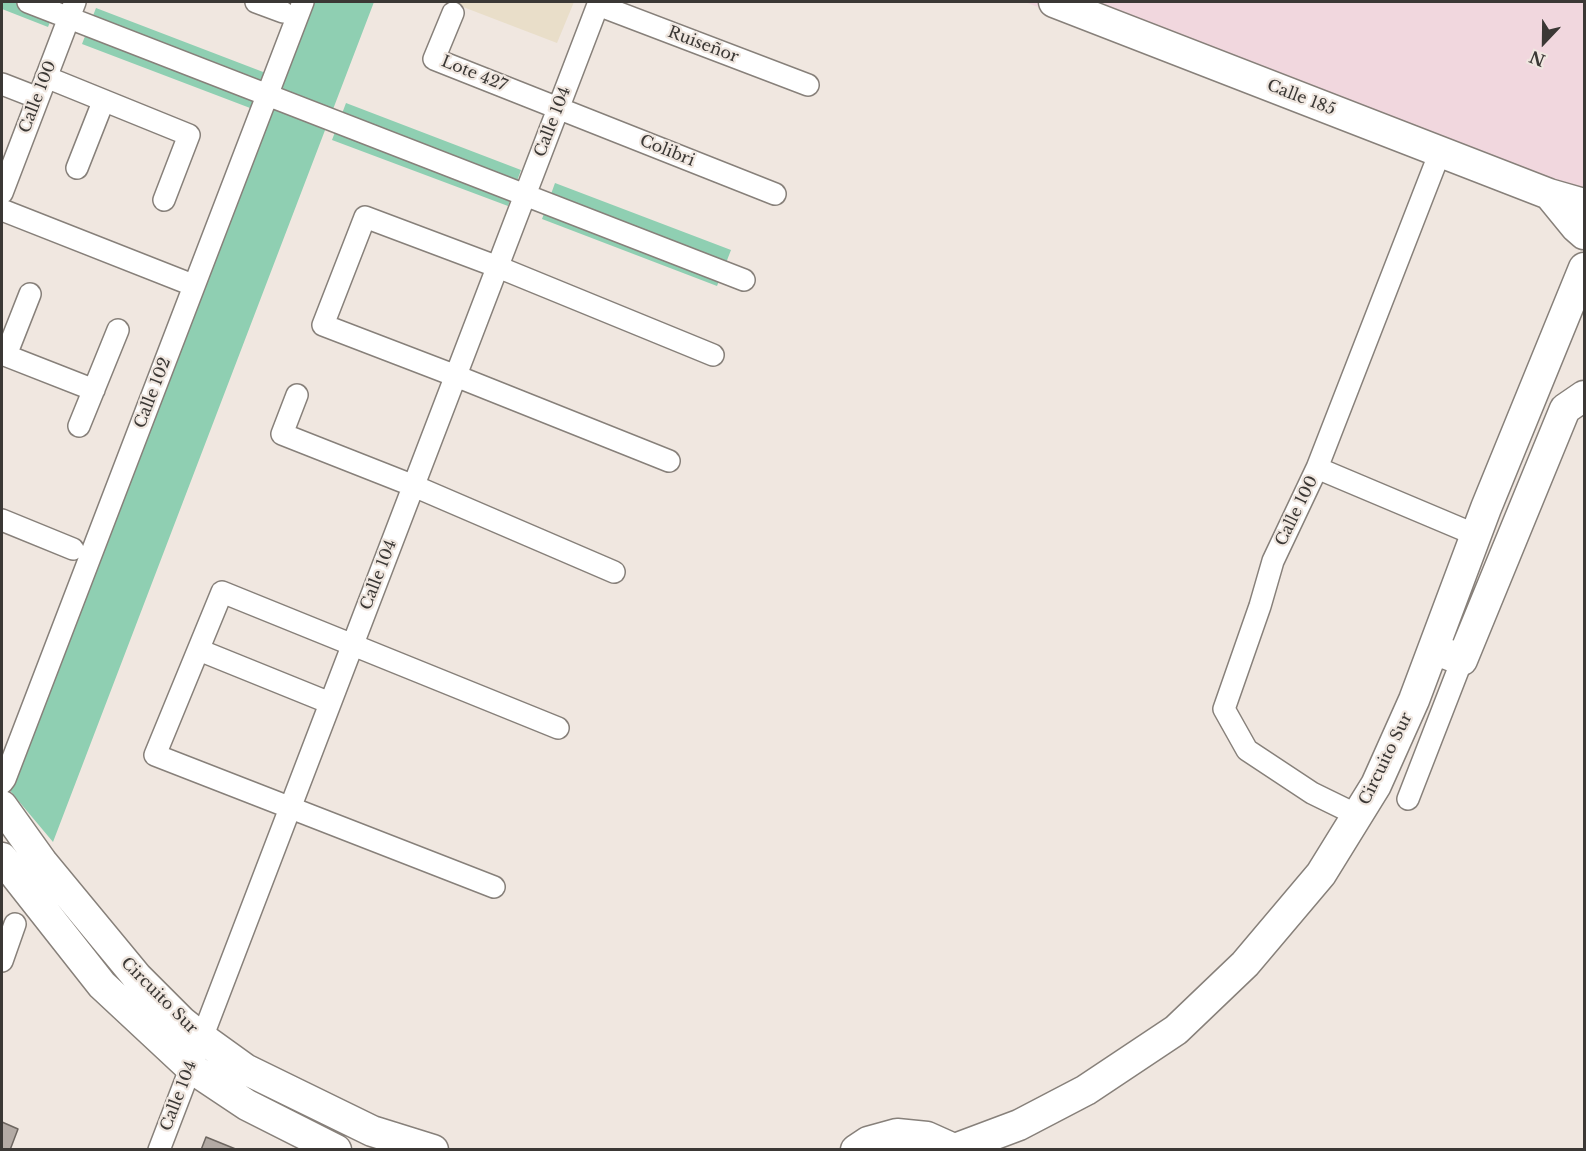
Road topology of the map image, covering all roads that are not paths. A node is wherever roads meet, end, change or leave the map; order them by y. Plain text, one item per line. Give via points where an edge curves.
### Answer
1 (28, 2) edge
2 (256, 2) edge
3 (303, 2) edge
4 (1054, 2) edge
5 (599, 3) edge
6 (72, 10) edge
7 (283, 12) dead end
8 (453, 13) dead end
9 (46, 77) junction
10 (2, 84) edge
11 (808, 85) dead end
12 (267, 93) junction
13 (38, 98) junction
14 (103, 102) junction
15 (558, 108) junction
16 (1440, 152) junction
17 (77, 168) dead end
18 (2, 193) edge
19 (525, 194) junction
20 (775, 194) dead end
21 (1549, 194) junction
22 (164, 200) dead end
23 (1584, 204) edge
24 (2, 210) edge
25 (1584, 234) edge
26 (498, 267) junction
27 (1584, 268) edge
28 (744, 280) dead end
29 (185, 282) dead end
30 (30, 294) dead end
31 (118, 330) dead end
32 (4, 355) edge
33 (713, 355) dead end
34 (456, 376) junction
35 (94, 390) junction
36 (297, 394) dead end
37 (1532, 394) junction
38 (1575, 403) edge
39 (80, 426) dead end
40 (669, 461) dead end
41 (1317, 468) junction
42 (414, 486) junction
43 (2, 520) edge
44 (1521, 521) junction
45 (1481, 522) junction
46 (73, 549) dead end
47 (614, 572) dead end
48 (352, 645) junction
49 (1434, 649) junction
50 (200, 650) junction
51 (1462, 660) junction
52 (330, 702) junction
53 (558, 728) dead end
54 (2, 783) edge
55 (1408, 799) dead end
56 (2, 806) edge
57 (290, 807) junction
58 (1357, 815) junction
59 (2, 858) edge
60 (494, 886) dead end
61 (15, 924) dead end
62 (2, 961) edge
63 (202, 1038) junction
64 (190, 1067) junction
65 (1015, 1137) edge
66 (159, 1149) edge
67 (336, 1149) edge
68 (433, 1149) edge
69 (856, 1149) edge
70 (956, 1149) edge

1 - 6 street
2 - 7 street
3 - 12 street, Calle 102
4 - 16 street, Calle 185
5 - 11 street, Ruiseñor
5 - 15 street, Calle 104
6 - 9 street, Calle 100
6 - 12 street
8 - 15 street, Lote 427 via 434,59
9 - 13 street, Calle 100
9 - 14 street
10 - 13 street
12 - 19 street
12 - 54 street, Calle 102
13 - 18 street, Calle 100
14 - 17 street
14 - 22 street via 189,135
15 - 19 street, Calle 104
15 - 20 street, Colibri
16 - 21 street, Calle 185
16 - 41 street, Calle 100
19 - 26 street, Calle 104
19 - 28 street
21 - 23 street, Calle 185
21 - 25 street, Calle 185
24 - 29 street
26 - 33 street
26 - 34 street, Calle 104
26 - 34 street via 365,217 327,315 323,326
27 - 37 street, Circuito Sur
30 - 32 street
31 - 35 street
32 - 35 street
34 - 40 street
34 - 42 street, Calle 104
35 - 39 street
36 - 42 street via 282,434
37 - 38 street
37 - 45 street, Circuito Sur
38 - 44 street
41 - 45 street
41 - 58 street, Calle 100 via 1273,561 1224,709 1247,750 1312,793
42 - 47 street
42 - 48 street, Calle 104
43 - 46 street
44 - 45 street
44 - 51 street
45 - 49 street, Circuito Sur
48 - 50 street via 222,592
48 - 52 street, Calle 104
48 - 53 street
49 - 51 street
49 - 58 street, Circuito Sur via 1381,774
50 - 52 street
50 - 57 street via 155,755
51 - 55 street
52 - 57 street, Calle 104
56 - 63 street, Circuito Sur via 42,862 137,977
57 - 60 street
57 - 63 street, Calle 104
58 - 65 street, Circuito Sur via 1321,874 1253,955 1176,1030
59 - 64 street, Circuito Sur via 102,984
61 - 62 street
63 - 64 street, Calle 104
63 - 68 street, Circuito Sur via 245,1069 372,1131
64 - 66 street, Calle 104
64 - 67 street, Circuito Sur via 247,1105
65 - 70 street, Circuito Sur
69 - 70 street via 897,1134 927,1137

